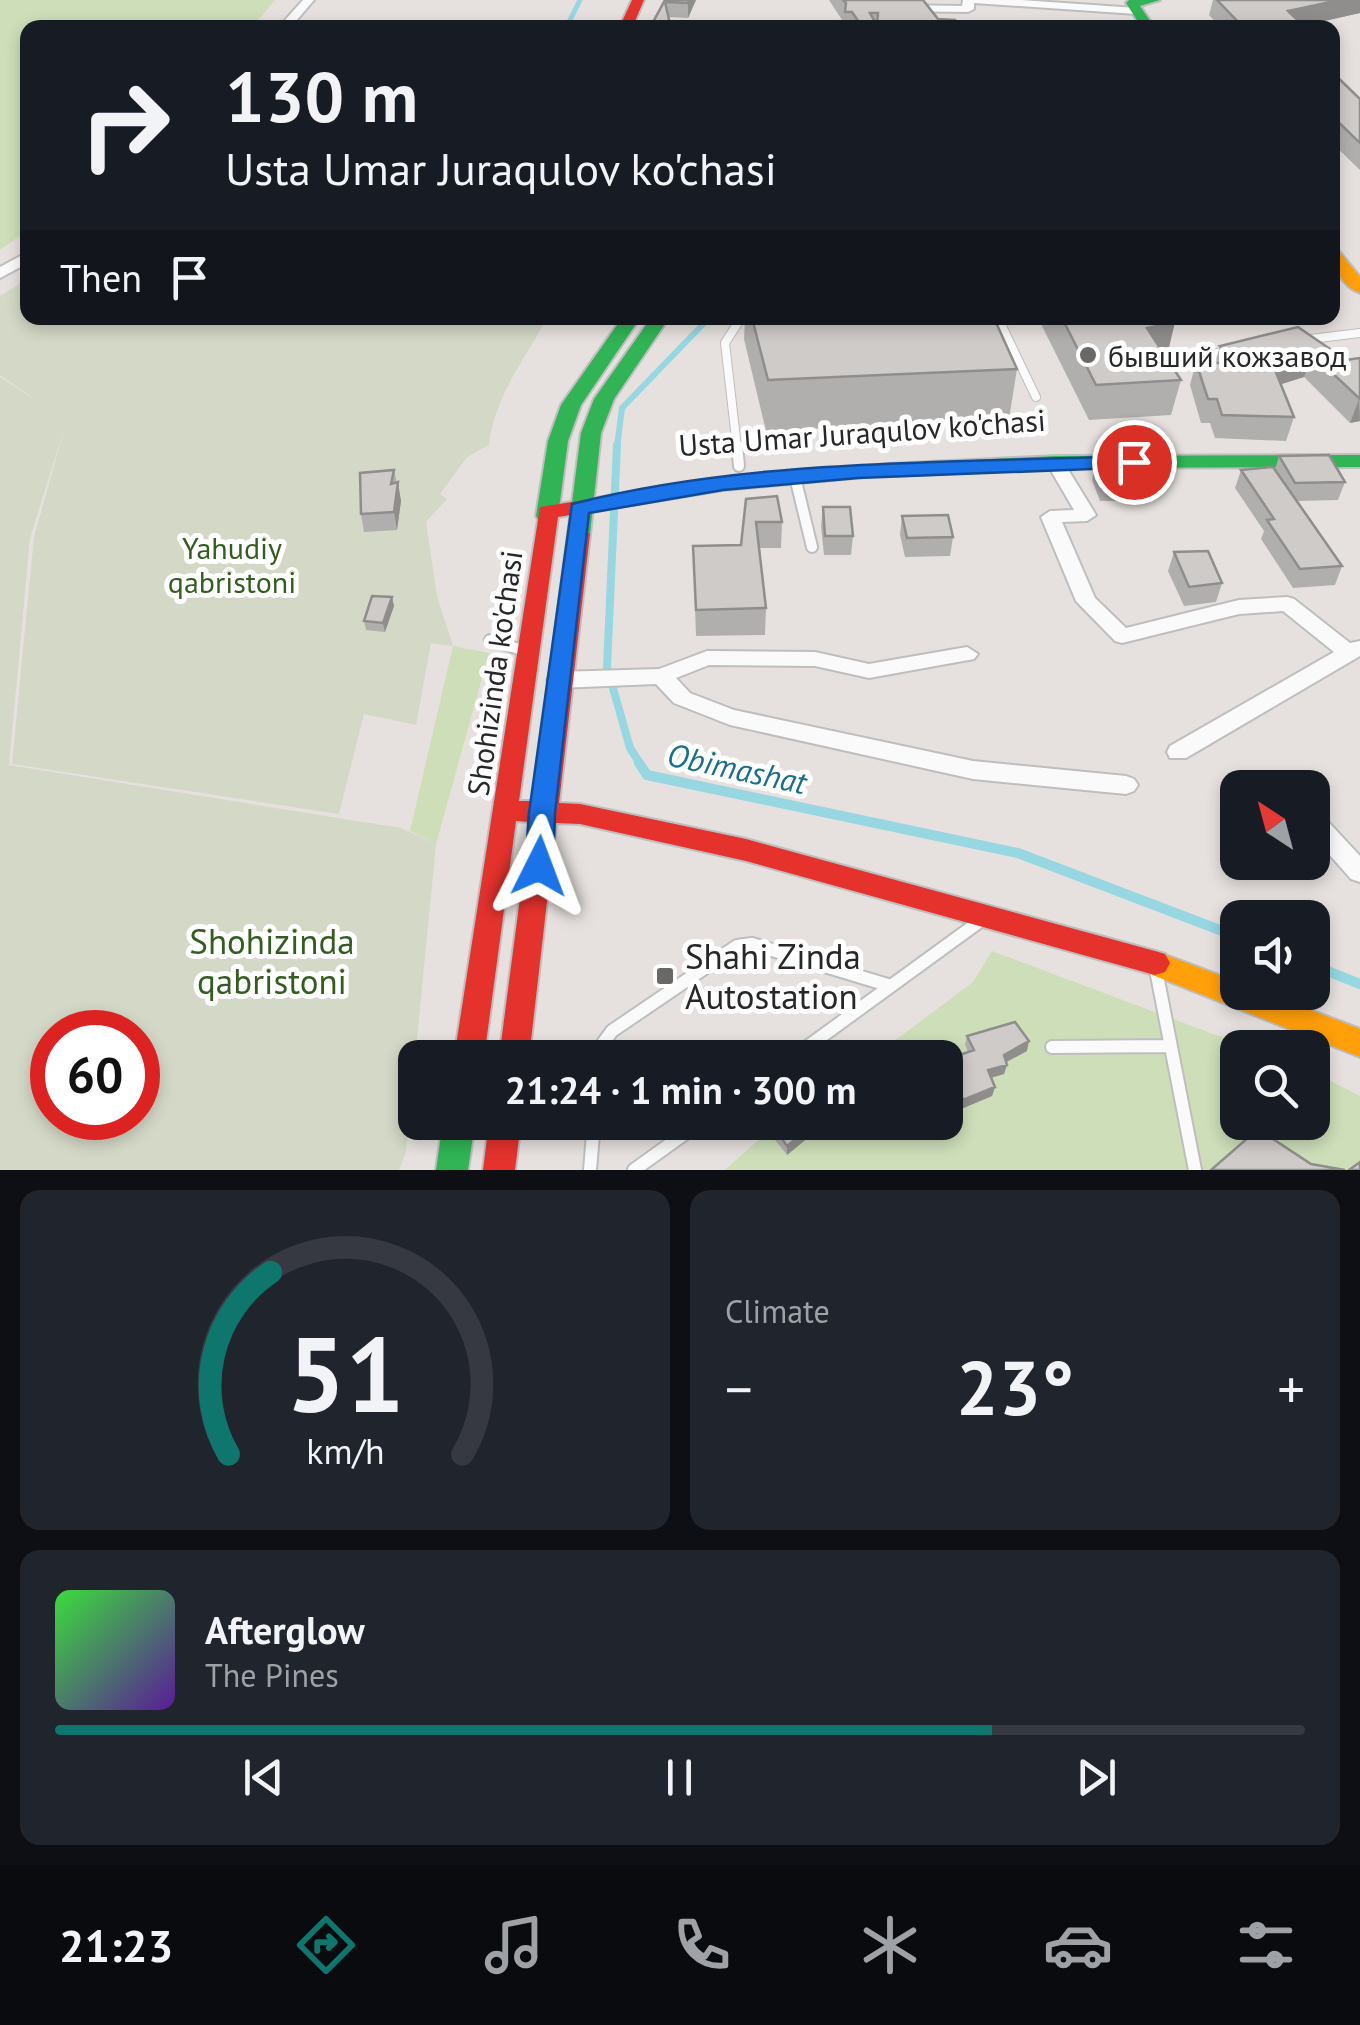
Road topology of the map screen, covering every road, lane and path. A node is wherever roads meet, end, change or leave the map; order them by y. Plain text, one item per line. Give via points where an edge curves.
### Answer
1 (309, 0) edge
2 (889, 0) edge
3 (969, 0) edge
4 (1140, 8) edge
5 (290, 20) edge
6 (1340, 264) edge
7 (1360, 288) edge
8 (626, 325) edge
9 (655, 325) edge
10 (737, 325) edge
11 (1001, 325) edge
12 (1360, 332) edge
13 (1294, 341) edge
14 (1235, 350) edge
15 (1177, 360) dead end
16 (1036, 396) dead end
17 (1360, 445) edge
18 (1360, 461) edge
19 (1055, 462) junction
20 (739, 466) junction
21 (795, 478) junction
22 (580, 500) junction
23 (549, 502) junction
24 (812, 547) dead end
25 (490, 640) dead end
26 (1353, 650) edge
27 (528, 652) junction
28 (967, 654) dead end
29 (653, 677) junction
30 (558, 680) junction
31 (1178, 752) dead end
32 (1126, 786) dead end
33 (504, 810) junction
34 (542, 813) junction
35 (1330, 838) edge
36 (1360, 872) edge
37 (988, 916) junction
38 (1155, 963) junction
39 (891, 986) junction
40 (472, 1040) edge
41 (516, 1040) edge
42 (606, 1040) edge
43 (817, 1040) edge
44 (1360, 1043) edge
45 (1169, 1046) junction
46 (1052, 1047) dead end
47 (456, 1140) edge
48 (503, 1140) edge
49 (592, 1140) edge
50 (676, 1140) edge
51 (452, 1170) edge
52 (499, 1170) edge
53 (590, 1170) edge
54 (634, 1170) edge
55 (1195, 1170) edge

1 - 5 street
2 - 3 street via 892,8 968,9
3 - 4 street
6 - 7 main road
8 - 23 main road, Shohizinda ko'chasi via 570,405
9 - 22 main road, Shohizinda ko'chasi via 596,416
10 - 20 lane via 725,343
11 - 16 lane
12 - 13 lane
14 - 15 lane
17 - 20 main road, Usta Umar Juraqulov ko'chasi via 1050,446
18 - 19 main road, Usta Umar Juraqulov ko'chasi
19 - 21 main road, Usta Umar Juraqulov ko'chasi
19 - 26 street via 1088,516 1050,517 1086,601 1122,636 1239,608 1287,604
20 - 22 main road, Usta Umar Juraqulov ko'chasi
21 - 22 main road, Usta Umar Juraqulov ko'chasi
21 - 24 lane
22 - 23 main road, Usta Umar Juraqulov ko'chasi
22 - 30 main road, Shohizinda ko'chasi
23 - 27 main road, Shohizinda ko'chasi
25 - 27 lane
26 - 31 street
27 - 33 main road, Shohizinda ko'chasi
28 - 29 street via 869,671 816,659 707,658
29 - 30 street
29 - 32 street via 730,718 973,770
30 - 34 main road, Shohizinda ko'chasi
33 - 34 main road
33 - 40 main road, Shohizinda ko'chasi
34 - 37 main road via 580,814 746,850
34 - 41 main road, Shohizinda ko'chasi
35 - 36 street
37 - 38 main road
37 - 39 lane
38 - 44 main road
38 - 45 lane
39 - 42 lane via 752,944 738,946
39 - 43 lane
45 - 46 lane
45 - 55 lane
47 - 51 main road
48 - 52 main road
49 - 53 lane
50 - 54 lane

